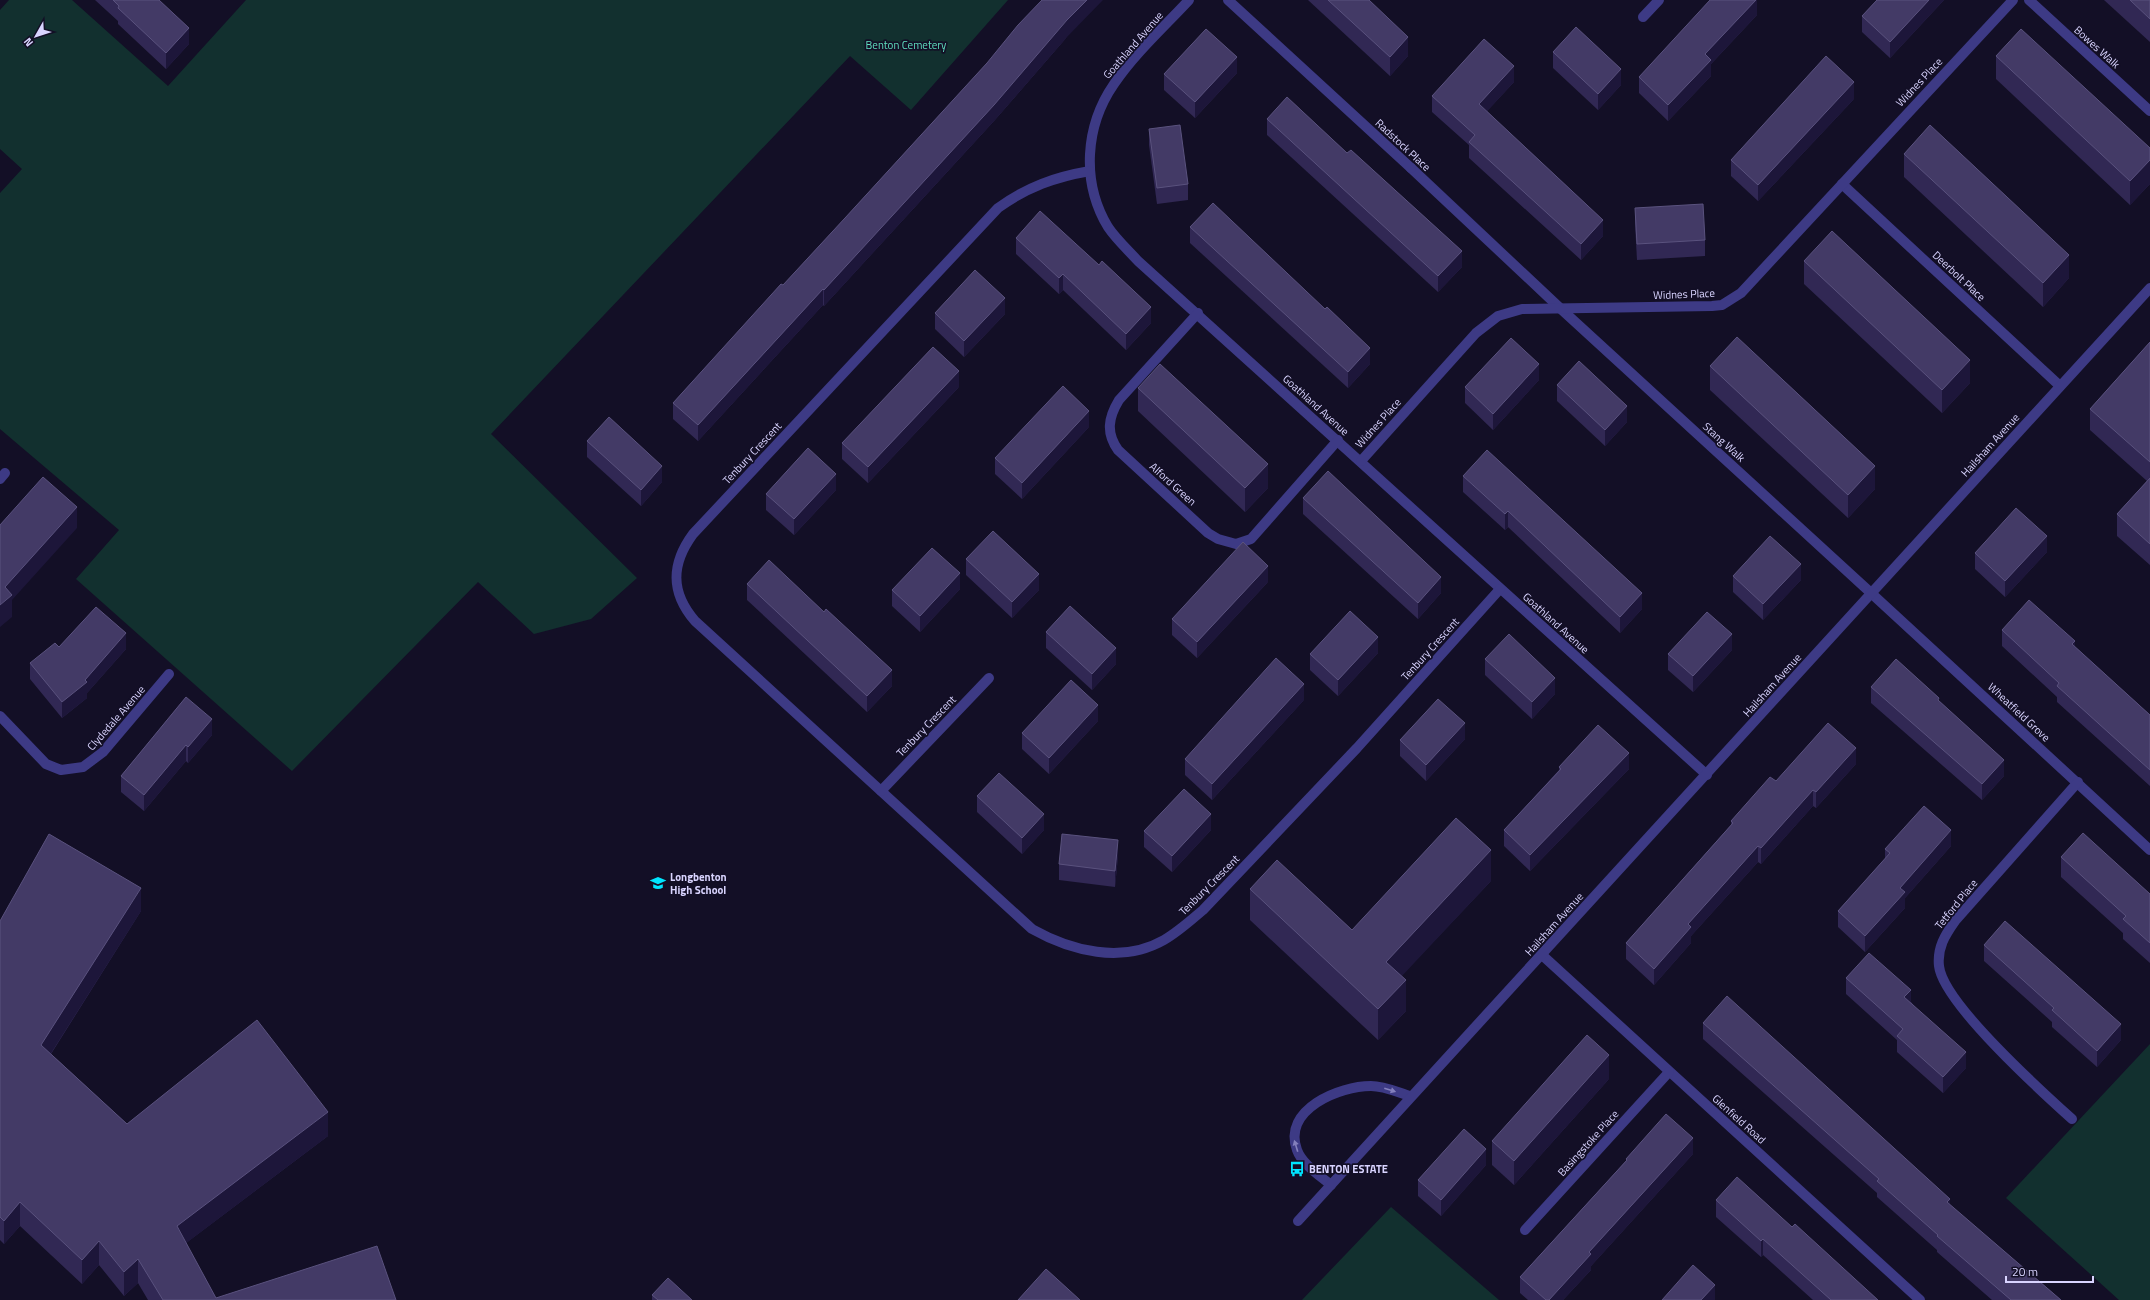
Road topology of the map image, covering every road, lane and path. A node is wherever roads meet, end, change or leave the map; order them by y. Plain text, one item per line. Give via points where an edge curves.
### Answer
1 (1189, 0) edge
2 (1228, 0) edge
3 (1659, 0) edge
4 (2013, 0) edge
5 (2029, 0) edge
6 (1644, 17) dead end
7 (2150, 111) edge
8 (1090, 171) junction
9 (1842, 184) junction
10 (2150, 288) edge
11 (1560, 309) junction
12 (1198, 314) junction
13 (2060, 386) junction
14 (1338, 440) junction
15 (1361, 461) junction
16 (1500, 589) junction
17 (1871, 593) junction
18 (170, 674) dead end
19 (989, 678) dead end
20 (0, 716) edge
21 (1707, 775) junction
22 (2078, 782) junction
23 (881, 791) junction
24 (2150, 850) edge
25 (1542, 955) junction
26 (1669, 1072) junction
27 (1410, 1096) junction
28 (2072, 1119) dead end
29 (1331, 1185) junction
30 (1298, 1221) dead end
31 (1525, 1230) dead end
32 (1920, 1300) edge

1 - 8 street, Goathland Avenue via 1131,64 1105,99 1096,116 1092,134
2 - 11 street, Radstock Place
3 - 6 street
4 - 9 street, Widnes Place
5 - 7 street, Bowes Walk
8 - 12 street, Goathland Avenue via 1100,210 1109,227 1138,261
8 - 23 street, Tenbury Crescent via 1044,181 998,208 693,534 677,563 677,588 691,617
9 - 11 street, Widnes Place via 1741,293 1722,305
9 - 13 street, Deerbolt Place
10 - 13 street, Hailsham Avenue
11 - 15 street, Widnes Place via 1522,309 1509,312 1487,323
11 - 17 street, Stang Walk
12 - 14 street, Goathland Avenue
12 - 14 street, Alford Green via 1119,400 1110,416 1109,435 1118,450 1208,533 1227,543 1236,544 1251,538
13 - 17 street, Hailsham Avenue
14 - 15 street, Goathland Avenue
15 - 16 street, Goathland Avenue
16 - 21 street, Goathland Avenue
16 - 23 street, Tenbury Crescent via 1357,748 1203,910 1180,930 1147,947 1127,952 1091,951 1051,940 1014,914
17 - 21 street, Hailsham Avenue
17 - 22 street, Wheatfield Grove
18 - 20 street, Clydedale Avenue via 103,752 83,767 62,770 46,764
19 - 23 street, Tenbury Crescent
21 - 25 street, Hailsham Avenue
22 - 24 street, Wheatfield Grove
22 - 28 street, Tetford Place via 1955,921 1941,944 1939,954 1942,976 1957,1000 2004,1055
25 - 26 street, Glenfield Road
25 - 27 street, Hailsham Avenue
26 - 31 street, Basingstoke Place
26 - 32 street, Glenfield Road
27 - 29 street, Hailsham Avenue
29 -> 27 street via 1297,1151 1294,1131 1305,1112 1325,1098 1356,1086 1380,1087
29 - 30 street, Hailsham Avenue

